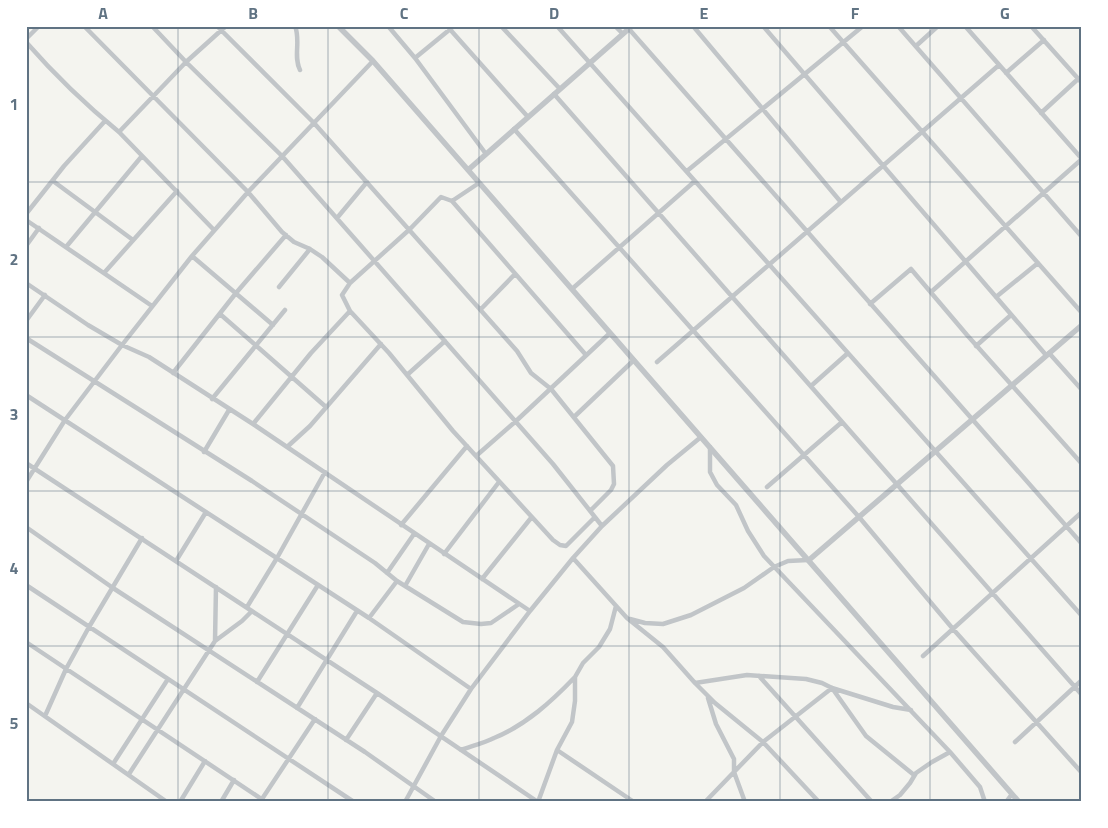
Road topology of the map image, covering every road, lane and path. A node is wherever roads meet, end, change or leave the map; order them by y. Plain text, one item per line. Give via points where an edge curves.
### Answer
1 (39, 26) edge
2 (152, 26) edge
3 (217, 26) edge
4 (226, 26) edge
5 (295, 26) edge
6 (338, 26) edge
7 (388, 26) edge
8 (501, 26) edge
9 (557, 26) edge
10 (615, 26) edge
11 (693, 26) edge
12 (763, 26) edge
13 (829, 26) edge
14 (862, 26) edge
15 (898, 26) edge
16 (938, 26) edge
17 (965, 26) edge
18 (1032, 26) edge
19 (85, 27) edge
20 (451, 27) edge
21 (630, 27) edge
22 (221, 31) junction
23 (623, 34) junction
24 (1044, 40) junction
25 (26, 41) edge
26 (843, 42) junction
27 (916, 46) junction
28 (416, 58) junction
29 (373, 61) junction
30 (186, 62) junction
31 (590, 62) junction
32 (998, 64) junction
33 (300, 70) dead end
34 (804, 74) junction
35 (1006, 74) junction
36 (1080, 81) edge
37 (560, 89) junction
38 (554, 94) junction
39 (152, 96) junction
40 (960, 98) junction
41 (762, 109) junction
42 (1041, 113) junction
43 (528, 117) junction
44 (105, 121) junction
45 (314, 123) junction
46 (514, 129) junction
47 (922, 131) junction
48 (119, 132) junction
49 (726, 139) junction
50 (486, 154) junction
51 (142, 156) junction
52 (282, 156) junction
53 (1082, 159) edge
54 (882, 165) junction
55 (468, 170) junction
56 (687, 171) junction
57 (53, 181) junction
58 (695, 181) junction
59 (367, 182) junction
60 (479, 183) junction
61 (176, 191) junction
62 (248, 192) junction
63 (1043, 193) junction
64 (452, 202) junction
65 (840, 202) junction
66 (95, 212) junction
67 (658, 213) junction
68 (26, 214) edge
69 (338, 218) junction
70 (26, 220) edge
71 (1006, 226) junction
72 (39, 228) junction
73 (410, 229) junction
74 (214, 230) junction
75 (806, 231) junction
76 (286, 235) junction
77 (1082, 237) edge
78 (133, 240) junction
79 (26, 246) edge
80 (66, 247) junction
81 (620, 247) junction
82 (310, 249) junction
83 (192, 256) junction
84 (375, 261) junction
85 (966, 262) junction
86 (1038, 263) junction
87 (768, 264) junction
88 (104, 273) junction
89 (515, 274) junction
90 (26, 283) edge
91 (350, 283) junction
92 (279, 288) dead end
93 (572, 289) junction
94 (931, 292) junction
95 (236, 293) junction
96 (45, 295) junction
97 (731, 296) junction
98 (996, 297) junction
99 (870, 304) junction
100 (152, 306) junction
101 (481, 309) junction
102 (285, 310) dead end
103 (350, 311) junction
104 (1082, 313) edge
105 (220, 314) junction
106 (1011, 314) junction
107 (26, 321) edge
108 (273, 325) junction
109 (1082, 325) edge
110 (692, 330) junction
111 (610, 333) junction
112 (26, 338) edge
113 (445, 342) junction
114 (122, 344) junction
115 (381, 344) junction
116 (255, 345) junction
117 (976, 346) junction
118 (848, 353) junction
119 (1048, 354) junction
120 (586, 355) junction
121 (634, 360) junction
122 (657, 362) dead end
123 (173, 373) junction
124 (407, 375) junction
125 (292, 376) junction
126 (94, 382) junction
127 (1012, 385) junction
128 (811, 386) junction
129 (551, 389) junction
130 (1082, 390) edge
131 (26, 395) edge
132 (212, 398) junction
133 (326, 407) junction
134 (229, 410) junction
135 (574, 417) junction
136 (972, 419) junction
137 (65, 420) junction
138 (515, 422) junction
139 (842, 422) junction
140 (253, 424) junction
141 (701, 437) junction
142 (287, 446) junction
143 (467, 446) junction
144 (710, 447) junction
145 (935, 451) junction
146 (204, 452) junction
147 (804, 455) junction
148 (476, 456) junction
149 (26, 463) edge
150 (1082, 464) edge
151 (35, 469) junction
152 (325, 472) junction
153 (26, 482) edge
154 (499, 482) junction
155 (897, 484) junction
156 (767, 487) dead end
157 (590, 511) junction
158 (206, 512) junction
159 (1082, 512) edge
160 (301, 514) junction
161 (859, 517) junction
162 (531, 518) junction
163 (595, 518) junction
164 (401, 525) junction
165 (602, 526) junction
166 (1066, 526) junction
167 (26, 527) edge
168 (414, 534) junction
169 (142, 538) junction
170 (429, 544) junction
171 (1082, 544) edge
172 (444, 554) junction
173 (277, 558) junction
174 (573, 558) junction
175 (1031, 558) junction
176 (809, 560) junction
177 (176, 561) junction
178 (774, 567) junction
179 (387, 573) junction
180 (482, 579) junction
181 (397, 581) junction
182 (26, 585) edge
183 (318, 585) junction
184 (405, 586) junction
185 (216, 587) junction
186 (114, 588) junction
187 (992, 594) junction
188 (519, 604) junction
189 (616, 606) junction
190 (250, 609) junction
191 (357, 611) junction
192 (530, 611) junction
193 (1082, 616) edge
194 (369, 618) junction
195 (626, 618) junction
196 (89, 626) junction
197 (953, 630) junction
198 (288, 634) junction
199 (215, 641) junction
200 (28, 643) edge
201 (26, 650) edge
202 (210, 651) junction
203 (924, 656) dead end
204 (327, 660) junction
205 (66, 669) junction
206 (759, 676) junction
207 (575, 677) junction
208 (168, 679) junction
209 (1082, 680) edge
210 (257, 682) junction
211 (695, 684) junction
212 (1074, 687) junction
213 (832, 688) junction
214 (471, 689) junction
215 (184, 690) junction
216 (376, 693) junction
217 (1082, 695) edge
218 (708, 696) junction
219 (26, 703) edge
220 (297, 708) junction
221 (911, 710) junction
222 (45, 716) junction
223 (795, 717) junction
224 (315, 719) junction
225 (142, 720) junction
226 (1036, 722) junction
227 (159, 730) junction
228 (441, 736) junction
229 (346, 740) junction
230 (763, 742) junction
231 (1015, 742) dead end
232 (461, 750) junction
233 (556, 750) junction
234 (950, 752) junction
235 (288, 758) junction
236 (205, 761) junction
237 (113, 764) junction
238 (734, 772) junction
239 (1082, 773) edge
240 (129, 774) junction
241 (914, 775) junction
242 (234, 780) junction
243 (414, 786) junction
244 (1012, 794) junction
245 (263, 801) edge
246 (167, 802) edge
247 (180, 802) edge
248 (221, 802) edge
249 (354, 802) edge
250 (405, 802) edge
251 (436, 802) edge
252 (538, 802) edge
253 (634, 802) edge
254 (705, 802) edge
255 (745, 802) edge
256 (819, 802) edge
257 (872, 802) edge
258 (890, 802) edge
259 (985, 802) edge
260 (1006, 802) edge
261 (1013, 802) edge
262 (1019, 802) edge

1 - 25 street
2 - 30 street
3 - 22 street
4 - 22 street
5 - 33 street
6 - 29 street
7 - 28 street
8 - 37 street
9 - 31 street
10 - 23 street
11 - 41 street
12 - 34 street
13 - 26 street
14 - 26 street
15 - 27 street
16 - 27 street
17 - 32 street
18 - 24 street
19 - 39 street
20 - 28 street
20 - 43 street
21 - 23 street
21 - 49 street
22 - 30 street
22 - 45 street
23 - 31 street
24 - 35 street
24 - 36 street
25 - 44 street
26 - 34 street
26 - 47 street
27 - 40 street
28 - 50 street
29 - 45 street
29 - 55 street
30 - 39 street
30 - 52 street
31 - 37 street
31 - 56 street
32 - 35 street
32 - 40 street
34 - 41 street
34 - 54 street
35 - 42 street
36 - 42 street
37 - 38 street
38 - 43 street
38 - 67 street
39 - 48 street
39 - 62 street
40 - 47 street
40 - 63 street
41 - 49 street
41 - 65 street
42 - 53 street
43 - 46 street
44 - 48 street
44 - 57 street
45 - 52 street
45 - 59 street
46 - 50 street
46 - 81 street
47 - 54 street
47 - 71 street
48 - 51 street
49 - 56 street
49 - 75 street
50 - 55 street
51 - 61 street
51 - 66 street
52 - 62 street
52 - 69 street
53 - 63 street
54 - 65 street
54 - 85 street
55 - 60 street
56 - 58 street
57 - 66 street
57 - 68 street
58 - 67 street
58 - 87 street
59 - 69 street
59 - 73 street
60 - 64 street
60 - 93 street
61 - 74 street
61 - 78 street
62 - 74 street
62 - 76 street
63 - 71 street
63 - 77 street
64 - 73 street via 442,197
64 - 89 street
65 - 75 street
66 - 78 street
66 - 80 street
67 - 81 street
67 - 97 street
69 - 84 street
70 - 72 street
71 - 85 street
71 - 86 street
72 - 79 street
72 - 80 street
73 - 84 street
73 - 101 street
74 - 83 street
75 - 87 street
75 - 99 street
76 - 82 street
76 - 95 street
78 - 88 street
80 - 88 street
81 - 93 street
81 - 110 street
82 - 91 street
82 - 92 street
83 - 95 street
83 - 100 street
84 - 91 street
84 - 113 street
85 - 94 street
85 - 98 street
86 - 98 street
86 - 104 street
87 - 97 street
87 - 118 street
88 - 100 street
89 - 101 street
89 - 120 street
90 - 96 street
91 - 103 street via 342,295
93 - 111 street
94 - 99 street via 911,269
94 - 117 street
95 - 105 street
95 - 108 street
96 - 107 street
96 - 114 street
97 - 110 street
97 - 128 street
98 - 106 street
99 - 136 street
100 - 114 street
101 - 129 street via 517,351 531,373
102 - 108 street
103 - 115 street
103 - 125 street
105 - 116 street
105 - 123 street
106 - 117 street
106 - 119 street
108 - 116 street
109 - 119 street
110 - 122 street
110 - 147 street
111 - 120 street
111 - 121 street
112 - 126 street
113 - 124 street
113 - 138 street
114 - 123 street
114 - 126 street
115 - 124 street
115 - 133 street
116 - 125 street
116 - 132 street
117 - 127 street
118 - 128 street
118 - 145 street
119 - 127 street
119 - 130 street
120 - 129 street
121 - 135 street
121 - 141 street
123 - 132 street
124 - 143 street
125 - 133 street
125 - 140 street
126 - 137 street
126 - 146 street
127 - 136 street
127 - 150 street
128 - 139 street
129 - 135 street
129 - 138 street
131 - 137 street
132 - 134 street
133 - 142 street
134 - 140 street
134 - 146 street
135 - 157 street via 614,470 611,490
136 - 145 street
136 - 166 street
137 - 151 street
137 - 158 street
138 - 148 street
138 - 157 street
139 - 147 street
139 - 155 street
140 - 142 street
141 - 144 street
141 - 165 street
142 - 152 street
143 - 148 street
143 - 164 street
144 - 176 street
144 - 178 street via 710,472 717,485 736,505 748,531
145 - 155 street
145 - 175 street
146 - 160 street
147 - 156 street
147 - 161 street
148 - 154 street
149 - 151 street
151 - 153 street
151 - 169 street
152 - 160 street
152 - 164 street
154 - 162 street
154 - 172 street
155 - 161 street
155 - 187 street
157 - 163 street
158 - 173 street
158 - 177 street
159 - 166 street
160 - 173 street
160 - 179 street
161 - 176 street
161 - 197 street
162 - 163 street via 553,540 565,546
162 - 180 street
163 - 165 street
164 - 168 street
165 - 174 street
166 - 171 street
166 - 175 street
167 - 186 street
168 - 170 street
168 - 179 street
169 - 177 street
169 - 186 street
170 - 172 street
170 - 184 street
172 - 180 street
173 - 183 street
173 - 190 street
174 - 189 street
174 - 192 street
175 - 187 street
175 - 193 street
176 - 178 street via 788,561
176 - 244 street
177 - 185 street
178 - 195 street via 744,588 691,615 663,624
178 - 221 street
179 - 181 street
180 - 188 street
181 - 184 street
181 - 194 street
182 - 196 street
183 - 191 street
183 - 198 street
184 - 188 street via 471,624 491,623
185 - 190 street
185 - 199 street
186 - 196 street
186 - 202 street
187 - 197 street
187 - 212 street
188 - 192 street
189 - 195 street
189 - 207 street via 610,629 582,663
190 - 198 street
190 - 199 street via 242,621
191 - 194 street
191 - 204 street
192 - 214 street
194 - 214 street
195 - 211 street via 663,647
196 - 205 street
196 - 208 street
197 - 203 street
197 - 226 street
198 - 204 street
198 - 210 street
199 - 202 street
200 - 201 street
200 - 205 street
202 - 210 street
202 - 215 street
204 - 216 street
204 - 220 street
205 - 222 street
205 - 225 street
206 - 211 street
206 - 213 street via 806,679
206 - 223 street
207 - 232 street via 541,709 517,726
207 - 233 street via 572,722
208 - 215 street
208 - 225 street
209 - 212 street
210 - 220 street
211 - 218 street
212 - 217 street
212 - 226 street
213 - 221 street
213 - 223 street
213 - 241 street via 866,736
214 - 228 street
215 - 227 street
215 - 235 street
216 - 228 street
216 - 229 street
218 - 230 street
218 - 238 street via 716,724 734,759
219 - 222 street
220 - 224 street
221 - 234 street
222 - 237 street
223 - 230 street
223 - 257 street
224 - 229 street
224 - 235 street
225 - 227 street
225 - 237 street
226 - 231 street
226 - 239 street
227 - 236 street
227 - 240 street
228 - 232 street
228 - 243 street
229 - 243 street
230 - 238 street
230 - 256 street
232 - 252 street
233 - 252 street
233 - 253 street
234 - 241 street
234 - 259 street via 980,786
235 - 245 street
235 - 249 street
236 - 242 street
236 - 247 street
237 - 240 street
238 - 254 street
238 - 255 street
240 - 246 street
241 - 258 street via 900,795
242 - 245 street
242 - 248 street
243 - 250 street
243 - 251 street
244 - 260 street
244 - 261 street
244 - 262 street

